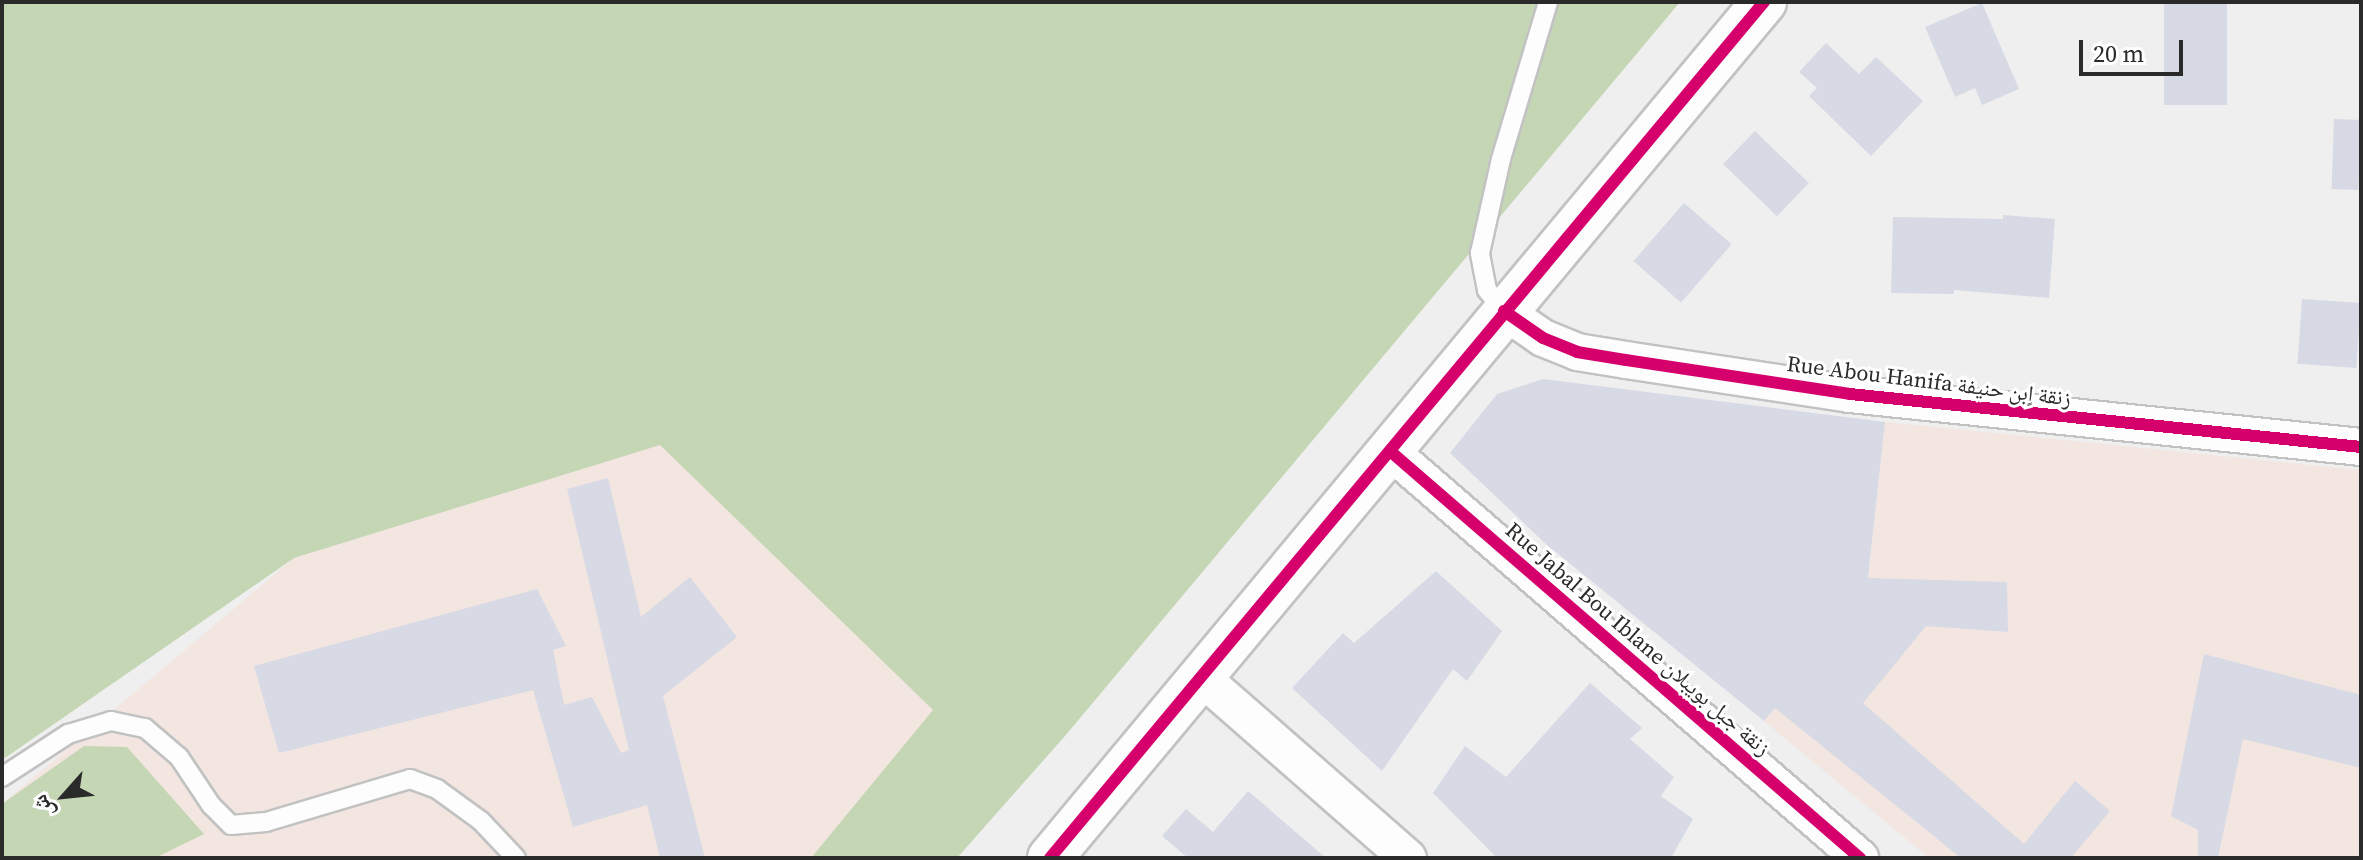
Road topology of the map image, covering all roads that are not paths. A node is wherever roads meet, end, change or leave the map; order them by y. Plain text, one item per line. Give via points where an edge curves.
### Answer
1 (1548, 2) edge
2 (1764, 2) edge
3 (1504, 311) junction
4 (2361, 447) edge
5 (1390, 451) junction
6 (1201, 677) junction
7 (2, 777) edge
8 (516, 858) edge
9 (1050, 858) edge
10 (1408, 858) edge
11 (1860, 858) edge

1 - 3 lane via 1501,159 1480,253 1487,290
2 - 3 street
3 - 4 street, Rue Abou Hanifa زنقة اٍبن حنيفة via 1543,338 1577,352 1850,394
3 - 5 street
5 - 6 street
5 - 11 street, Rue Jabal Bou Iblane زنقة جبل بويبلان
6 - 9 street
6 - 10 street
7 - 8 lane via 68,734 111,721 145,728 168,747 231,825 266,822 410,779 437,789 481,821

